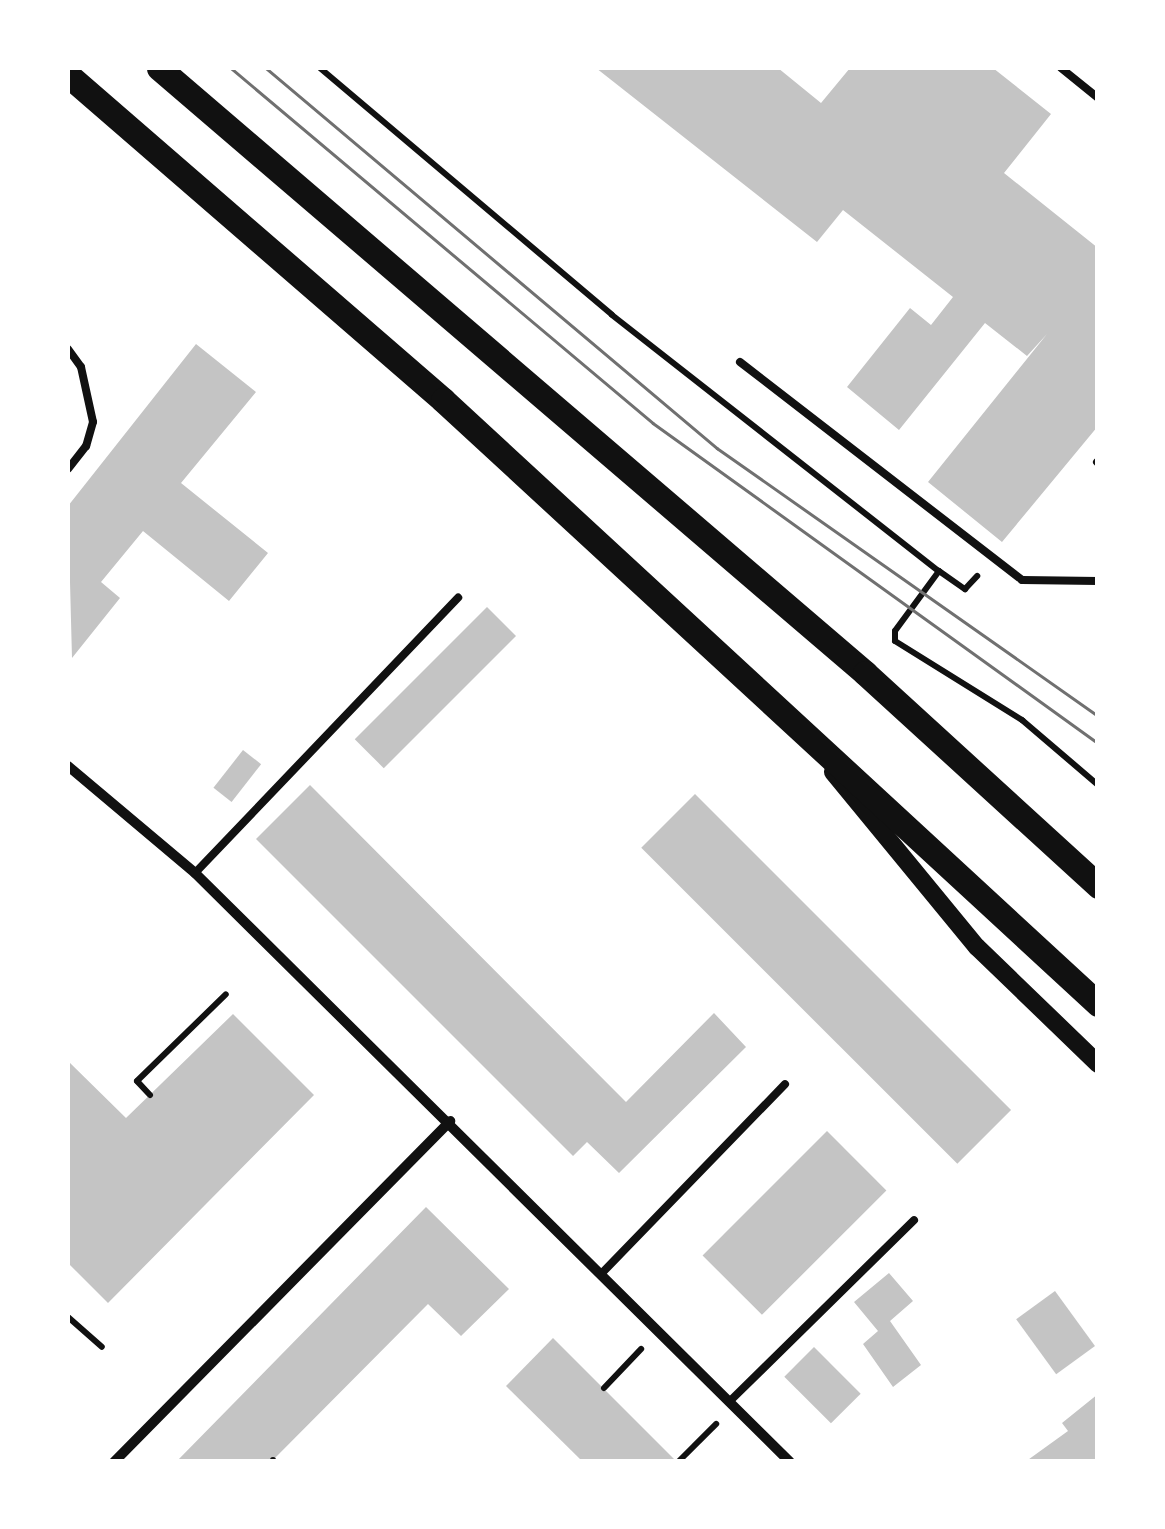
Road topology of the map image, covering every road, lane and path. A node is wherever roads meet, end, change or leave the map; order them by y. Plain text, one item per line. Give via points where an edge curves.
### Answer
1 (158, 68) edge
2 (320, 68) edge
3 (1061, 68) edge
4 (68, 75) edge
5 (1098, 98) edge
6 (68, 349) edge
7 (740, 362) dead end
8 (68, 470) edge
9 (939, 571) junction
10 (1098, 581) edge
11 (966, 589) dead end
12 (458, 598) dead end
13 (801, 734) junction
14 (68, 766) edge
15 (1098, 786) edge
16 (194, 873) junction
17 (1098, 886) edge
18 (226, 994) dead end
19 (1098, 1004) edge
20 (1098, 1064) edge
21 (785, 1084) dead end
22 (150, 1095) dead end
23 (450, 1120) junction
24 (914, 1220) dead end
25 (602, 1274) junction
26 (68, 1317) edge
27 (102, 1347) dead end
28 (642, 1348) dead end
29 (604, 1388) dead end
30 (730, 1401) junction
31 (717, 1424) dead end
32 (114, 1462) edge
33 (678, 1462) edge
34 (790, 1462) edge

1 - 17 main road via 865,673
2 - 9 path via 612,315
3 - 5 lane
4 - 13 main road via 443,400
6 - 8 lane via 81,367 93,422
7 - 10 lane via 1022,580
9 - 11 path
9 - 15 path via 895,631 895,641 1022,720
12 - 16 lane
13 - 19 main road
13 - 20 street via 977,947
14 - 16 street
16 - 23 street
18 - 22 path via 137,1081
21 - 25 lane
23 - 25 street
23 - 32 street
24 - 30 lane
25 - 30 street
26 - 27 path
28 - 29 path
30 - 34 street
31 - 33 path

